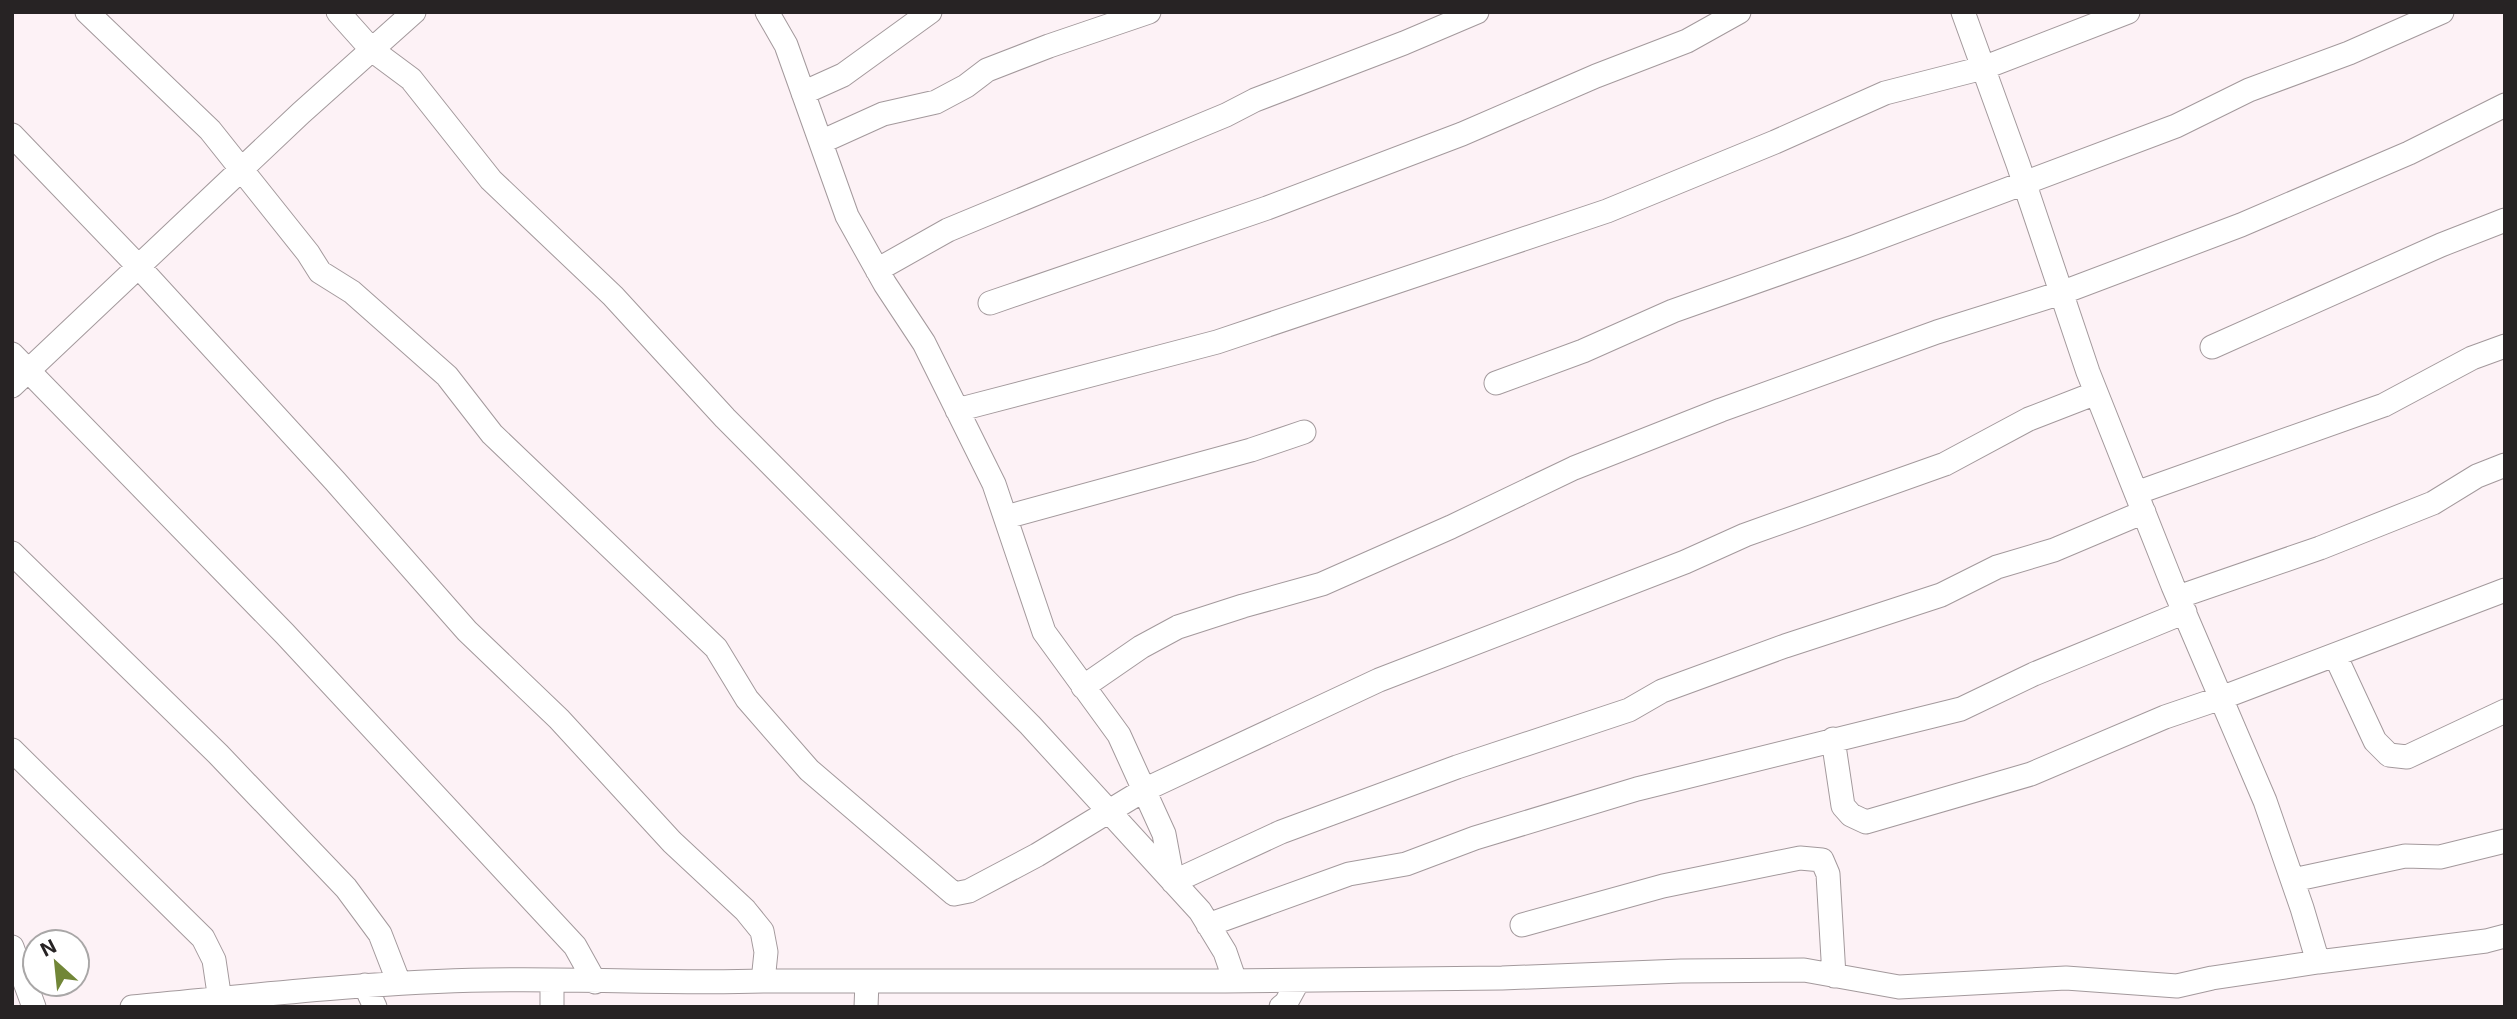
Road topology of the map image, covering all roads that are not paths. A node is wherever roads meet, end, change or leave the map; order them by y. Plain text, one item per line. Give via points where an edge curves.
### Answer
1 (87, 12) edge
2 (338, 12) edge
3 (414, 12) edge
4 (767, 12) edge
5 (930, 12) edge
6 (1149, 12) edge
7 (1477, 12) edge
8 (1739, 12) edge
9 (1963, 12) edge
10 (2128, 12) edge
11 (2442, 12) edge
12 (372, 50) junction
13 (1983, 68) junction
14 (803, 93) junction
15 (2505, 105) edge
16 (12, 135) edge
17 (821, 142) junction
18 (241, 169) junction
19 (2025, 184) junction
20 (2505, 220) edge
21 (138, 266) junction
22 (877, 270) junction
23 (2061, 293) junction
24 (990, 303) dead end
25 (2505, 346) edge
26 (2212, 347) dead end
27 (12, 354) edge
28 (20, 378) edge
29 (1496, 383) dead end
30 (2096, 393) junction
31 (957, 410) junction
32 (1304, 432) dead end
33 (2505, 464) edge
34 (2140, 503) junction
35 (1006, 517) junction
36 (12, 553) edge
37 (2505, 590) edge
38 (2181, 605) junction
39 (2335, 655) junction
40 (1083, 687) junction
41 (2221, 698) junction
42 (2505, 711) edge
43 (1833, 739) junction
44 (12, 750) edge
45 (1144, 790) junction
46 (1110, 812) junction
47 (2505, 841) edge
48 (2293, 880) junction
49 (1173, 881) junction
50 (1209, 925) junction
51 (1522, 925) dead end
52 (2505, 936) edge
53 (12, 947) edge
54 (2318, 962) junction
55 (1834, 976) junction
56 (552, 981) junction
57 (763, 981) junction
58 (1235, 981) junction
59 (1298, 981) junction
60 (595, 982) junction
61 (867, 982) junction
62 (400, 983) junction
63 (365, 985) junction
64 (1898, 997) edge
65 (220, 1003) edge
66 (34, 1007) edge
67 (132, 1007) edge
68 (375, 1007) edge
69 (552, 1007) edge
70 (866, 1007) edge
71 (1281, 1007) edge

1 - 18 street via 209,130
2 - 12 street
3 - 12 street
4 - 14 street via 786,45
5 - 14 street via 843,75
6 - 17 street via 987,70 936,102 883,114
7 - 22 street via 948,230
8 - 24 street via 1687,41 1462,134 1267,208
9 - 13 street
10 - 13 street
11 - 19 street via 2249,90 2176,126
12 - 18 street
12 - 46 street via 411,79 491,180 613,296 725,418 1030,725
13 - 19 street
13 - 31 street via 1885,93 1607,212 1217,342
14 - 17 street
15 - 23 street via 2409,153 2241,225
16 - 21 street
17 - 22 street via 847,216
18 - 21 street
18 - 46 street via 320,272 352,292 447,376 492,434 716,648 747,699 809,770 954,894 970,891
19 - 23 street
19 - 29 street via 1673,311
20 - 26 street
21 - 28 street
21 - 57 street via 467,631 559,719 672,842 745,910 761,931 766,952
22 - 31 street via 923,343
23 - 30 street
23 - 40 street via 1924,336 1721,410 1574,468 1322,584 1178,627
25 - 34 street via 2472,358 2384,405
27 - 28 street
28 - 60 street via 285,634 575,946
30 - 34 street
30 - 45 street via 2029,419 1945,464 1745,536 1379,680
31 - 35 street
32 - 35 street
33 - 38 street via 2433,503
34 - 38 street
34 - 49 street via 2054,550 1997,567 1941,595 1785,646 1662,691 1629,710 1281,832
35 - 40 street via 1044,632
36 - 62 street via 218,754 346,888 380,934
37 - 39 street
38 - 41 street
38 - 43 street via 1961,709
39 - 41 street
39 - 42 street via 2375,741 2389,755 2407,757
40 - 45 street via 1119,735
41 - 43 street via 2031,774 1866,822 1851,816 1843,806
41 - 48 street
43 - 50 street via 1637,789 1406,864 1349,874
44 - 65 street via 203,938 214,960
45 - 46 street
45 - 49 street via 1164,834
46 - 49 street
47 - 48 street via 2441,857 2405,856
48 - 54 street
49 - 50 street
50 - 58 street
51 - 55 street via 1663,886 1800,858 1822,860 1828,874
52 - 54 street
53 - 66 street
54 - 64 street via 2177,986 2066,978
55 - 59 street via 1804,970 1681,971
55 - 64 street
56 - 60 street
56 - 62 street
56 - 69 street
57 - 60 street
57 - 61 street
58 - 59 street
58 - 61 street
59 - 71 street
61 - 70 street
62 - 63 street
63 - 65 street
63 - 68 street
65 - 67 street

